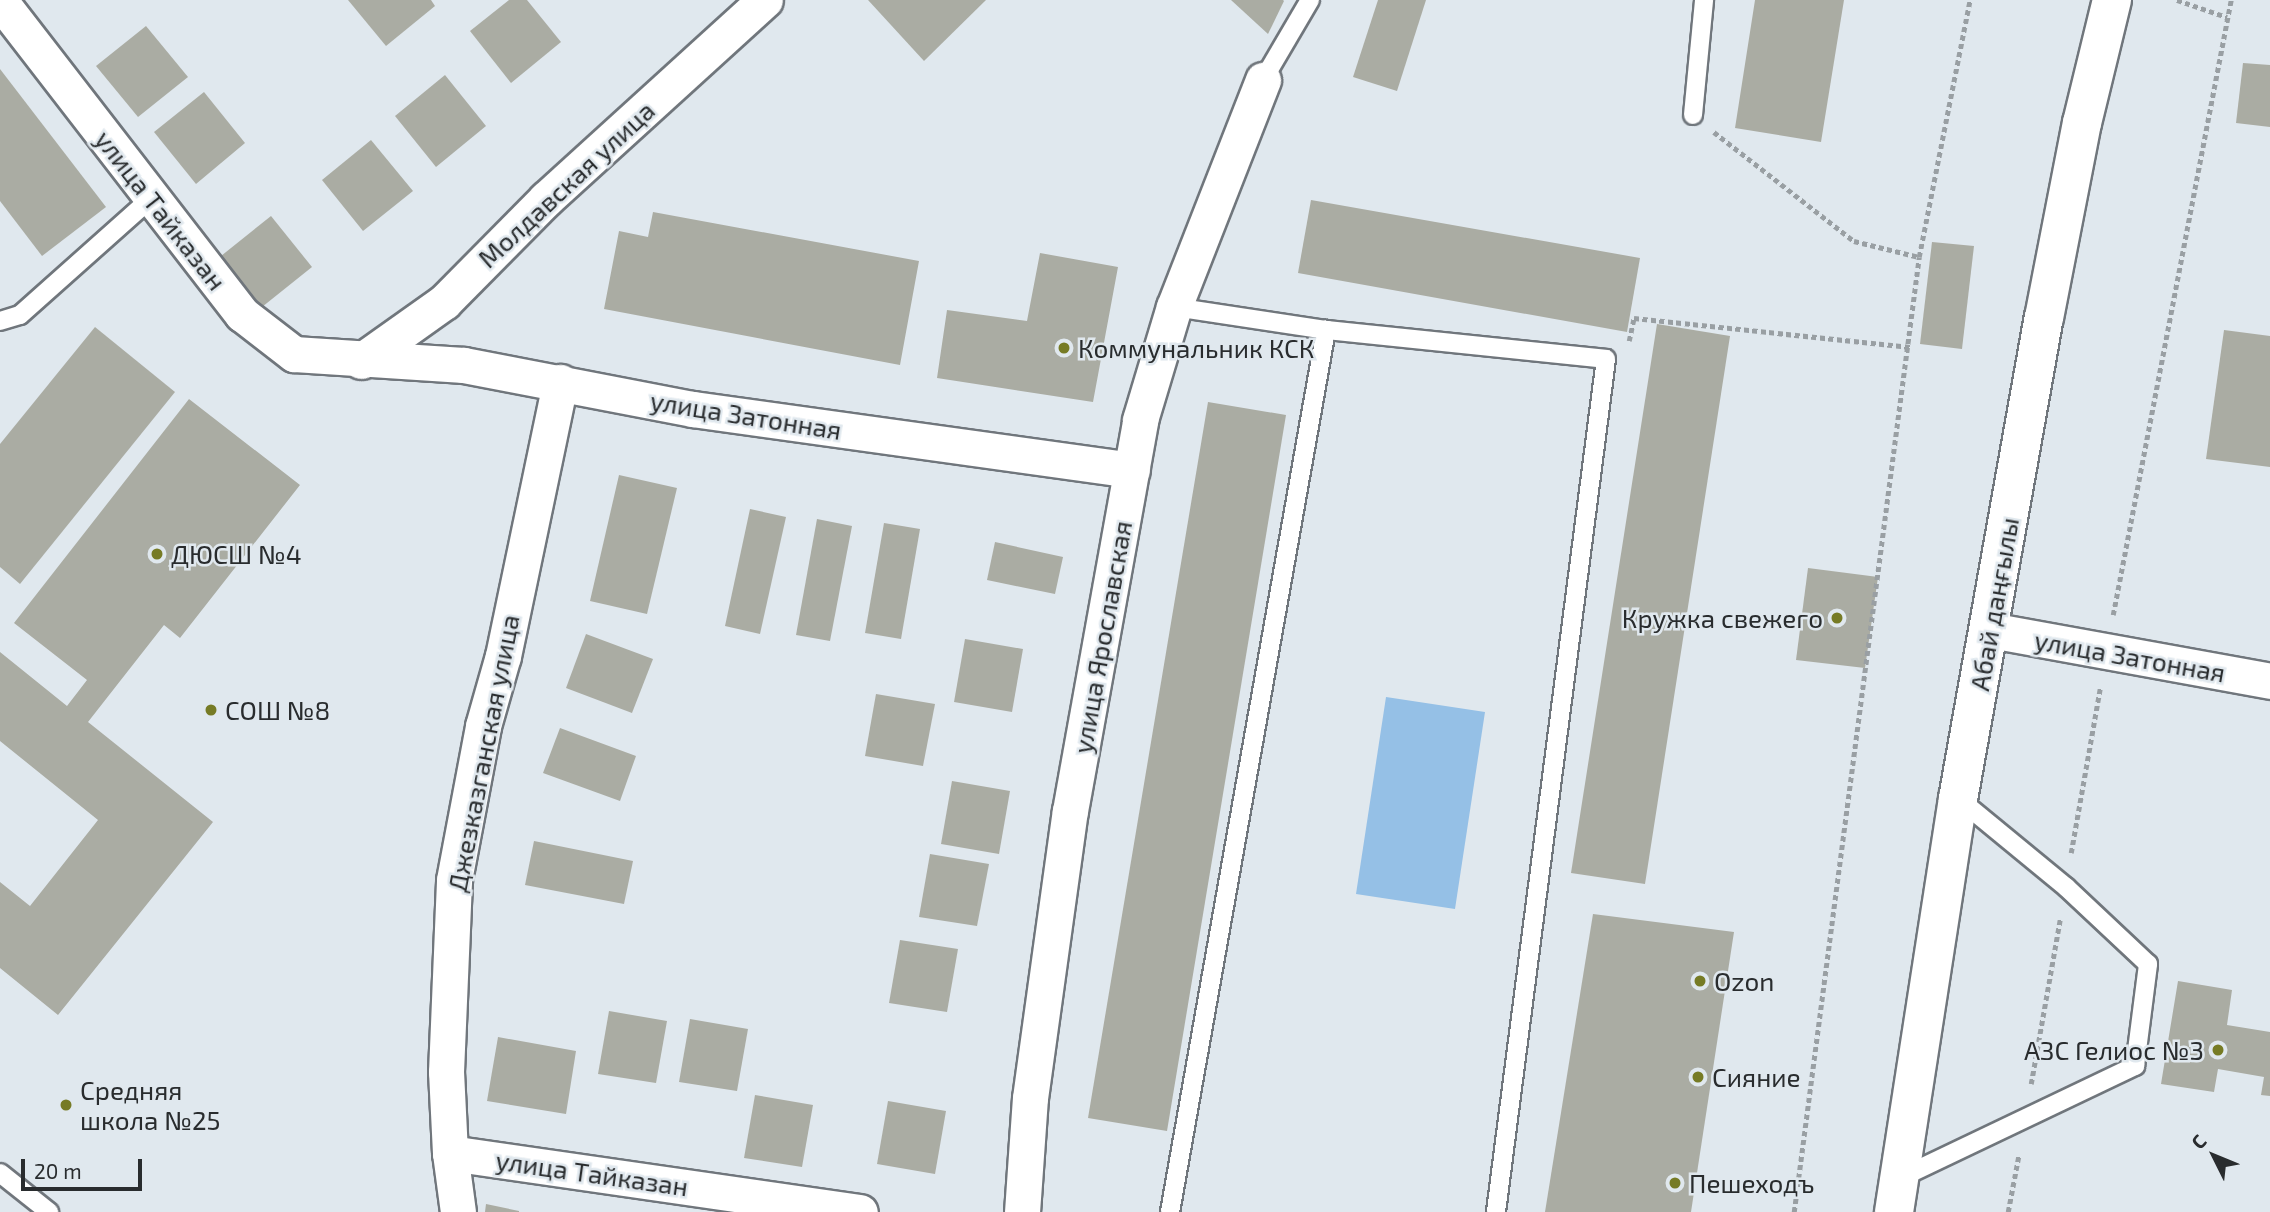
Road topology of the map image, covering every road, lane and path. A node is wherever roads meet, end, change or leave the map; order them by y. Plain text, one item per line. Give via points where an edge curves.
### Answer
1 (765, 0) edge
2 (1311, 0) edge
3 (1704, 0) edge
4 (1970, 0) edge
5 (2112, 0) edge
6 (2177, 0) edge
7 (2231, 0) edge
8 (0, 1) edge
9 (2227, 17) junction
10 (1263, 80) joint
11 (1693, 116) joint
12 (150, 199) junction
13 (1919, 257) junction
14 (1174, 307) junction
15 (0, 321) edge
16 (1326, 330) junction
17 (1910, 346) junction
18 (1606, 359) junction
19 (361, 361) junction
20 (560, 382) junction
21 (1132, 470) junction
22 (1990, 630) junction
23 (2106, 651) junction
24 (2270, 681) edge
25 (1958, 799) junction
26 (2066, 887) junction
27 (2024, 1121) junction
28 (450, 1153) junction
29 (0, 1173) edge
30 (1896, 1196) edge
31 (49, 1212) edge
32 (458, 1212) edge
33 (860, 1212) edge
34 (1021, 1212) edge
35 (1170, 1212) edge
36 (1496, 1212) edge
37 (1794, 1212) edge
38 (2008, 1212) edge

1 - 19 street, Молдавская улица via 546,199 444,302
2 - 10 lane
3 - 11 lane
4 - 13 path
5 - 22 main road, Абай даңғылы via 2077,149
6 - 9 path
7 - 9 path
8 - 12 street, улица Тайказан
9 - 23 path
10 - 14 street, улица Ярославская
11 - 13 path via 1854,241
12 - 15 lane via 20,315
12 - 19 street, улица Тайказан via 242,314 294,354
13 - 17 path
14 - 16 lane
14 - 21 street, улица Ярославская via 1140,420
16 - 18 lane
16 - 35 lane
17 - 18 path via 1634,318 1631,340
17 - 37 path
18 - 36 lane
19 - 20 street, улица Затонная via 464,365
20 - 21 street, улица Затонная via 692,410
20 - 28 street, Джезказганская улица via 503,656 483,726 454,880 446,1072
21 - 34 street, улица Ярославская via 1070,811 1030,1098
22 - 23 street, улица Затонная
22 - 25 main road, Абай даңғылы
23 - 24 street, улица Затонная
23 - 26 path
25 - 26 lane
25 - 30 main road, Абай даңғылы
26 - 27 path
26 - 27 lane via 2148,964 2135,1066
27 - 30 lane
27 - 38 path
28 - 32 street, Джезказганская улица
28 - 33 street, улица Тайказан
29 - 31 lane

